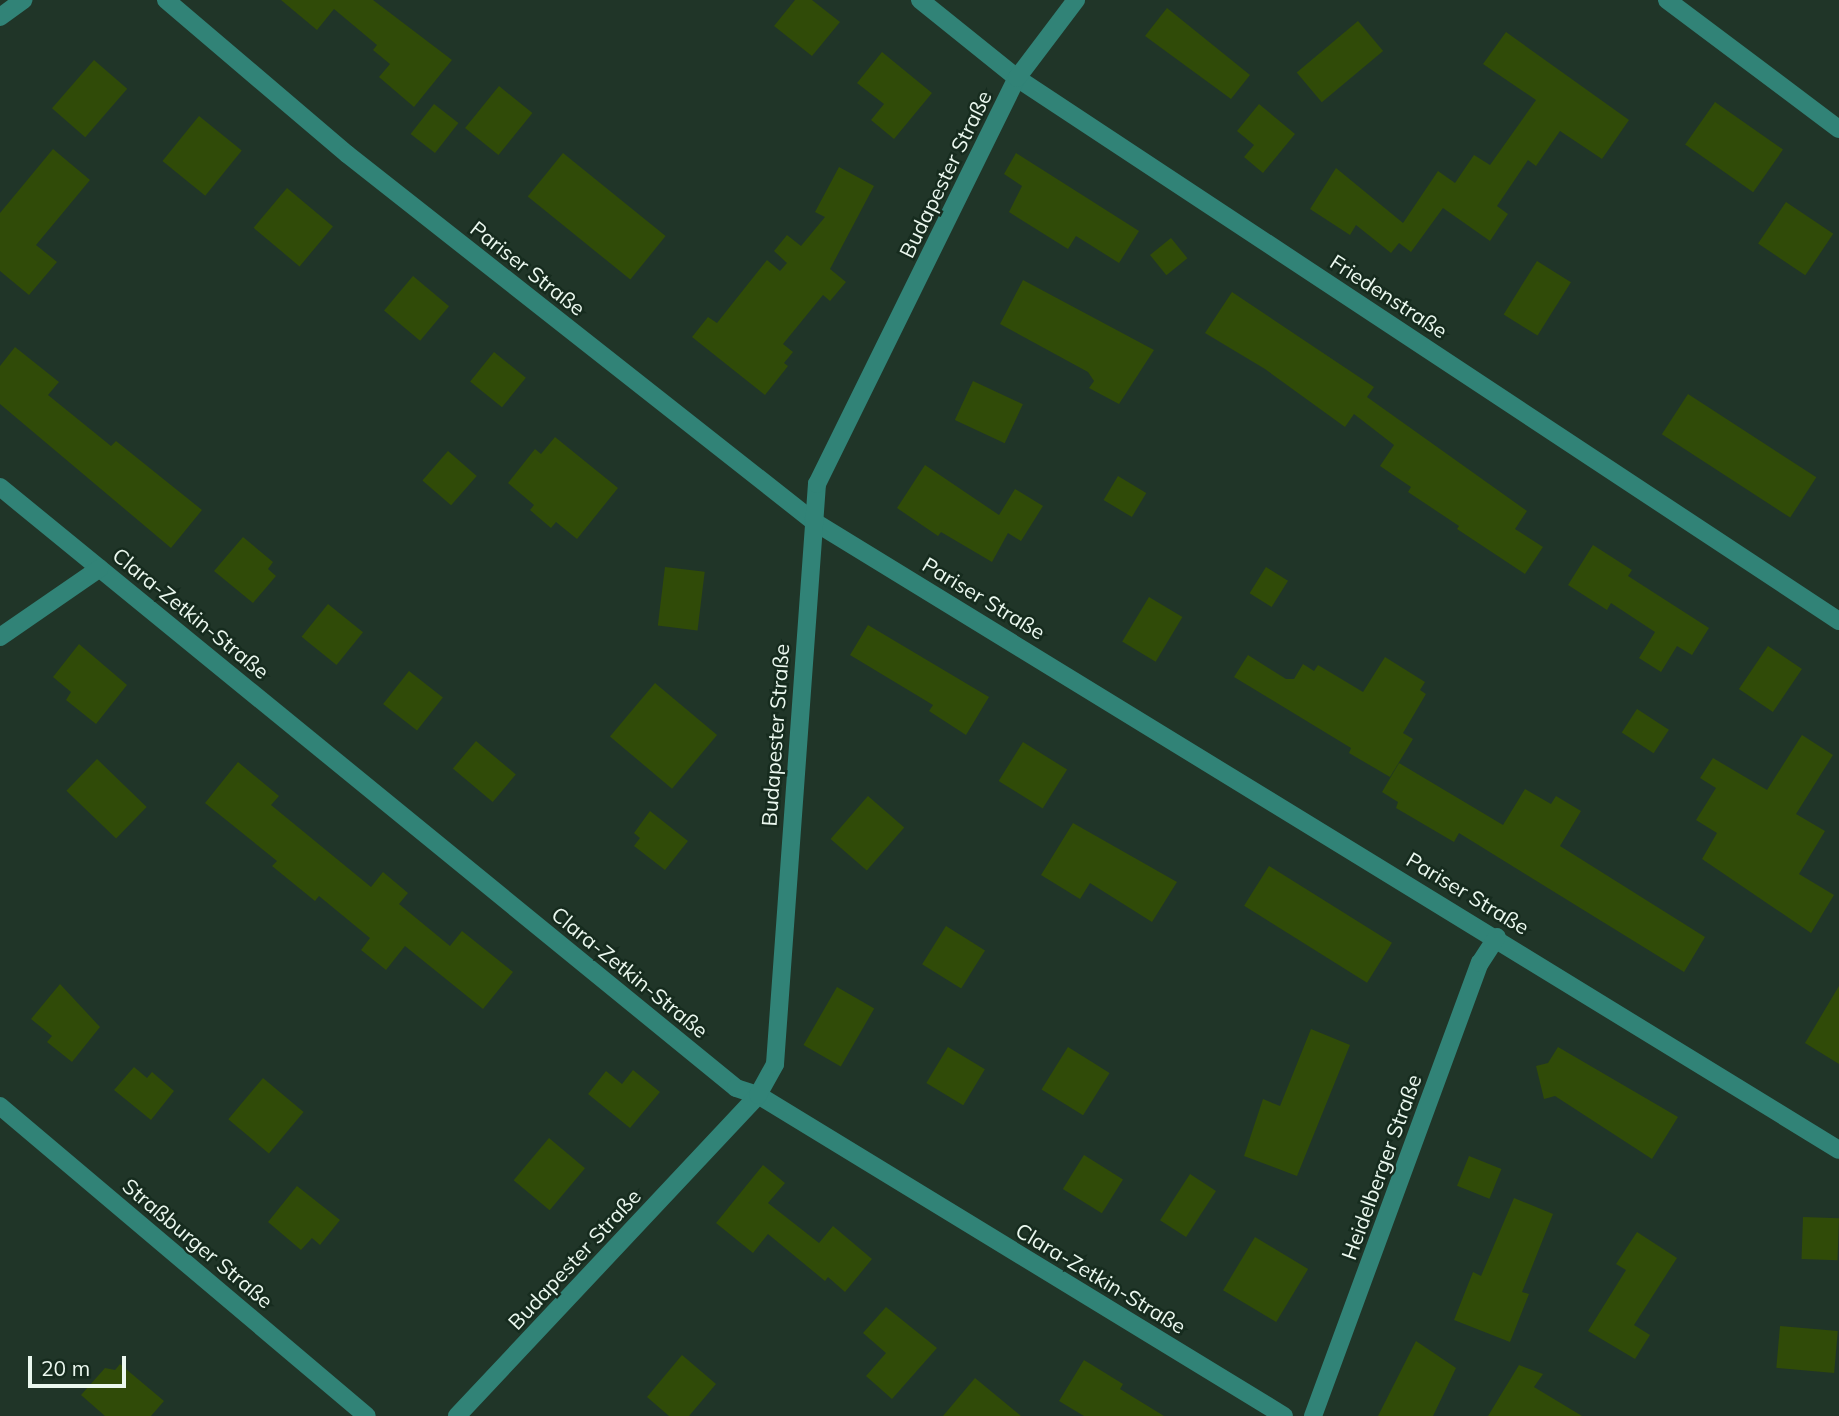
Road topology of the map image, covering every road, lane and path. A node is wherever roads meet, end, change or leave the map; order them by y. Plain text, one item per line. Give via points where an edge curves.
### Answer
1 (23, 0) edge
2 (166, 0) edge
3 (920, 0) edge
4 (1076, 0) edge
5 (1667, 0) edge
6 (0, 17) edge
7 (1017, 78) junction
8 (1839, 129) edge
9 (0, 487) edge
10 (813, 521) junction
11 (100, 568) junction
12 (1839, 621) edge
13 (0, 637) edge
14 (1497, 937) junction
15 (758, 1095) junction
16 (0, 1106) edge
17 (1839, 1150) edge
18 (367, 1416) edge
19 (457, 1416) edge
20 (1284, 1416) edge
21 (1313, 1416) edge

1 - 6 street
2 - 10 street, Pariser Straße via 347,154
3 - 7 street, Friedenstraße
4 - 7 street, Budapester Straße
5 - 8 street
7 - 10 street, Budapester Straße via 817,484
7 - 12 street, Friedenstraße
9 - 11 street, Clara-Zetkin-Straße
10 - 14 street, Pariser Straße
10 - 15 street, Budapester Straße via 775,1064
11 - 13 street
11 - 15 street, Clara-Zetkin-Straße via 736,1088
14 - 17 street, Pariser Straße
14 - 21 street, Heidelberger Straße via 1480,963
15 - 19 street, Budapester Straße
15 - 20 street, Clara-Zetkin-Straße
16 - 18 street, Straßburger Straße

